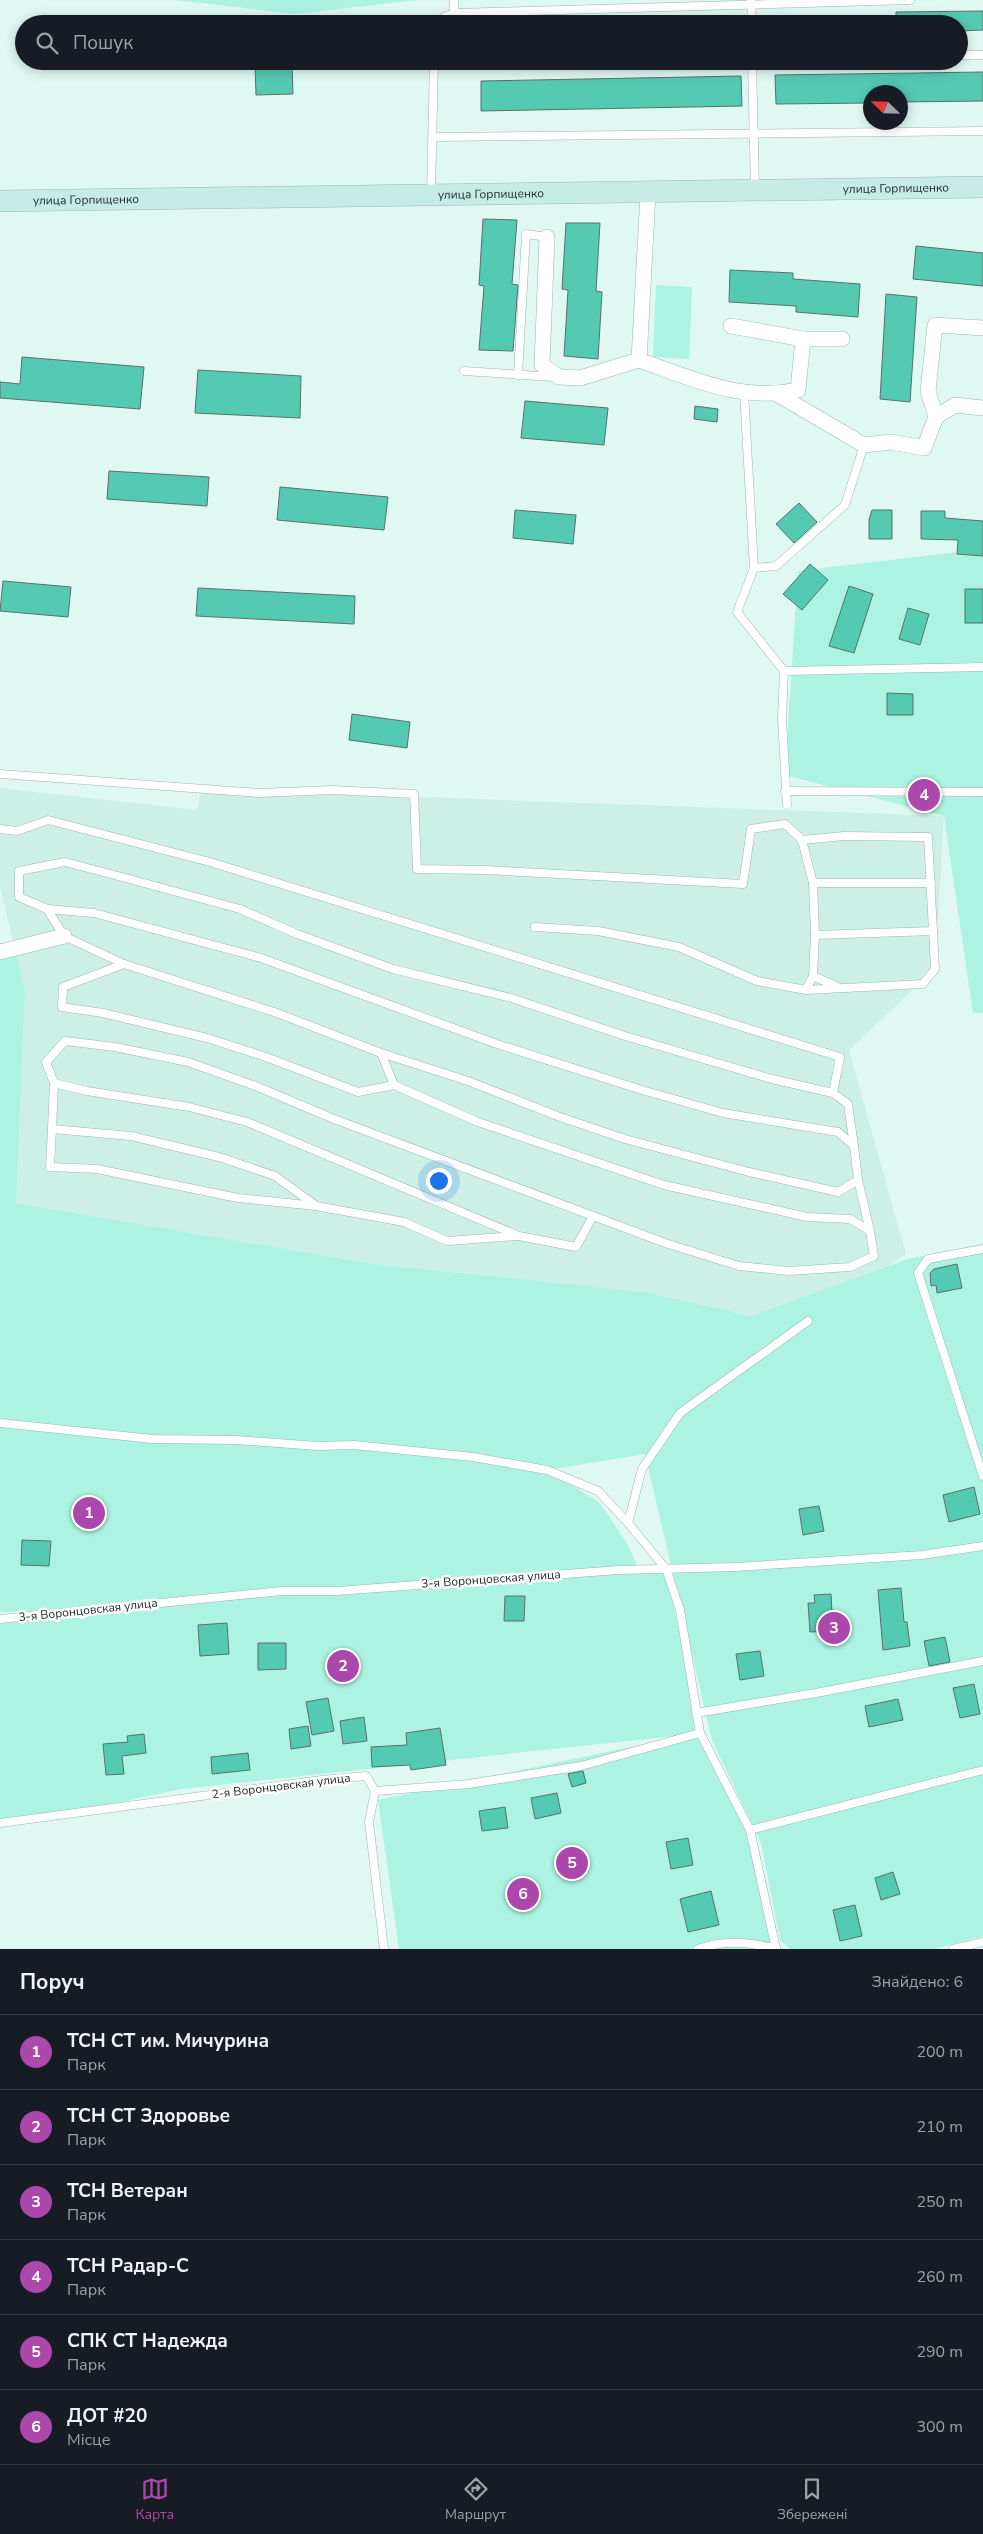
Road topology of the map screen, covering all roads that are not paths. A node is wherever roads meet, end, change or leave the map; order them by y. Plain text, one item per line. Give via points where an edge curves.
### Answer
1 (454, 0) edge
2 (910, 0) edge
3 (751, 2) edge
4 (454, 13) junction
5 (449, 15) edge
6 (752, 15) edge
7 (968, 55) edge
8 (983, 55) edge
9 (434, 70) edge
10 (752, 70) edge
11 (983, 131) edge
12 (754, 134) junction
13 (433, 137) junction
14 (983, 187) edge
15 (756, 190) junction
16 (648, 193) junction
17 (430, 196) junction
18 (0, 201) edge
19 (547, 237) joint
20 (731, 326) dead end
21 (983, 328) edge
22 (842, 338) dead end
23 (803, 339) junction
24 (639, 360) junction
25 (464, 372) dead end
26 (518, 375) junction
27 (559, 377) junction
28 (744, 392) junction
29 (777, 394) junction
30 (983, 408) edge
31 (936, 417) junction
32 (864, 445) junction
33 (754, 568) junction
34 (983, 667) edge
35 (784, 671) junction
36 (0, 774) edge
37 (785, 791) junction
38 (983, 792) edge
39 (787, 805) dead end
40 (0, 830) edge
41 (802, 840) junction
42 (813, 883) junction
43 (931, 883) junction
44 (47, 909) junction
45 (535, 928) dead end
46 (934, 931) junction
47 (815, 935) junction
48 (64, 936) junction
49 (0, 952) edge
50 (124, 964) junction
51 (813, 976) junction
52 (837, 987) junction
53 (806, 990) junction
54 (380, 1053) junction
55 (54, 1083) junction
56 (394, 1085) junction
57 (834, 1093) junction
58 (52, 1129) junction
59 (854, 1146) junction
60 (858, 1180) junction
61 (316, 1206) junction
62 (593, 1216) junction
63 (870, 1231) junction
64 (519, 1236) junction
65 (983, 1249) edge
66 (808, 1321) dead end
67 (0, 1423) edge
68 (983, 1476) edge
69 (628, 1523) junction
70 (983, 1546) edge
71 (666, 1569) junction
72 (0, 1619) edge
73 (983, 1660) edge
74 (696, 1713) junction
75 (700, 1733) junction
76 (983, 1770) edge
77 (375, 1791) junction
78 (0, 1823) edge
79 (750, 1830) junction
80 (983, 1942) edge
81 (384, 1949) edge
82 (698, 1949) edge
83 (776, 1949) edge
84 (954, 1949) edge

1 - 4 lane
2 - 3 lane
3 - 4 lane
3 - 6 lane
4 - 5 lane
7 - 8 lane
9 - 13 lane
10 - 12 lane
11 - 12 lane
12 - 13 lane
12 - 15 lane
13 - 17 lane
14 - 15 main road, улица Горпищенко
15 - 16 main road, улица Горпищенко
16 - 17 main road, улица Горпищенко
16 - 24 street
17 - 18 main road, улица Горпищенко
19 - 26 lane via 526,234
19 - 27 street via 542,365
20 - 23 street
21 - 31 street via 935,325 928,391
22 - 23 street
23 - 29 street via 798,390
24 - 27 street via 580,378
24 - 28 street via 727,390
25 - 26 lane
26 - 27 lane
28 - 29 street
28 - 33 lane
29 - 32 street
30 - 31 street via 955,405
31 - 32 street via 924,448 891,442
32 - 33 lane via 845,505 776,566
33 - 35 lane via 738,612
34 - 35 lane
35 - 37 lane
36 - 41 lane via 259,793 332,790 414,794 417,869 743,884 751,829 785,824
37 - 38 lane
37 - 39 lane
40 - 57 lane via 17,831 48,820 210,862 831,1054 840,1057
41 - 42 lane
41 - 43 lane via 844,836 928,837
42 - 43 lane
42 - 47 lane
43 - 46 lane
44 - 48 lane
44 - 57 lane via 19,897 19,871 65,862 240,909 393,969 511,998 625,1036 772,1079
44 - 59 lane via 94,913 261,958 497,1044 642,1090 723,1113 838,1132
45 - 53 lane via 598,931 679,947 757,980
46 - 47 lane
46 - 52 lane via 935,968 923,984
47 - 51 lane
48 - 49 street
48 - 50 lane
50 - 54 lane via 277,1013
50 - 56 lane via 63,988 62,1007 103,1013 207,1038 358,1092
51 - 52 lane
51 - 53 lane
52 - 53 lane
54 - 56 lane
54 - 60 lane via 634,1141 749,1172 838,1192
55 - 58 lane
55 - 62 lane via 46,1062 65,1041 188,1062
55 - 64 lane via 189,1107 247,1122
56 - 63 lane via 478,1122 664,1185 807,1217 850,1219
57 - 59 lane via 848,1104
58 - 61 lane via 131,1136 219,1157 275,1176
58 - 61 lane via 50,1167 97,1169 238,1198
59 - 60 lane
60 - 63 lane
61 - 64 lane via 404,1222 447,1241
62 - 63 lane via 739,1266 788,1271 850,1267 874,1256
62 - 64 lane via 576,1248
65 - 68 lane via 928,1258 918,1273
66 - 69 lane via 680,1413 642,1469
67 - 69 lane via 152,1440 354,1445 473,1457 547,1470 598,1491
69 - 71 lane
70 - 71 lane, 3-я Воронцовская улица via 922,1554
71 - 72 lane, 3-я Воронцовская улица via 610,1570 337,1591 273,1591
71 - 74 lane via 680,1610
73 - 74 lane
74 - 75 lane
75 - 77 lane via 581,1766 469,1784
75 - 79 lane
76 - 79 lane
77 - 78 lane, 2-я Воронцовская улица via 366,1776
77 - 81 lane via 369,1822
79 - 83 lane
80 - 84 lane
82 - 83 lane via 717,1942 744,1942

